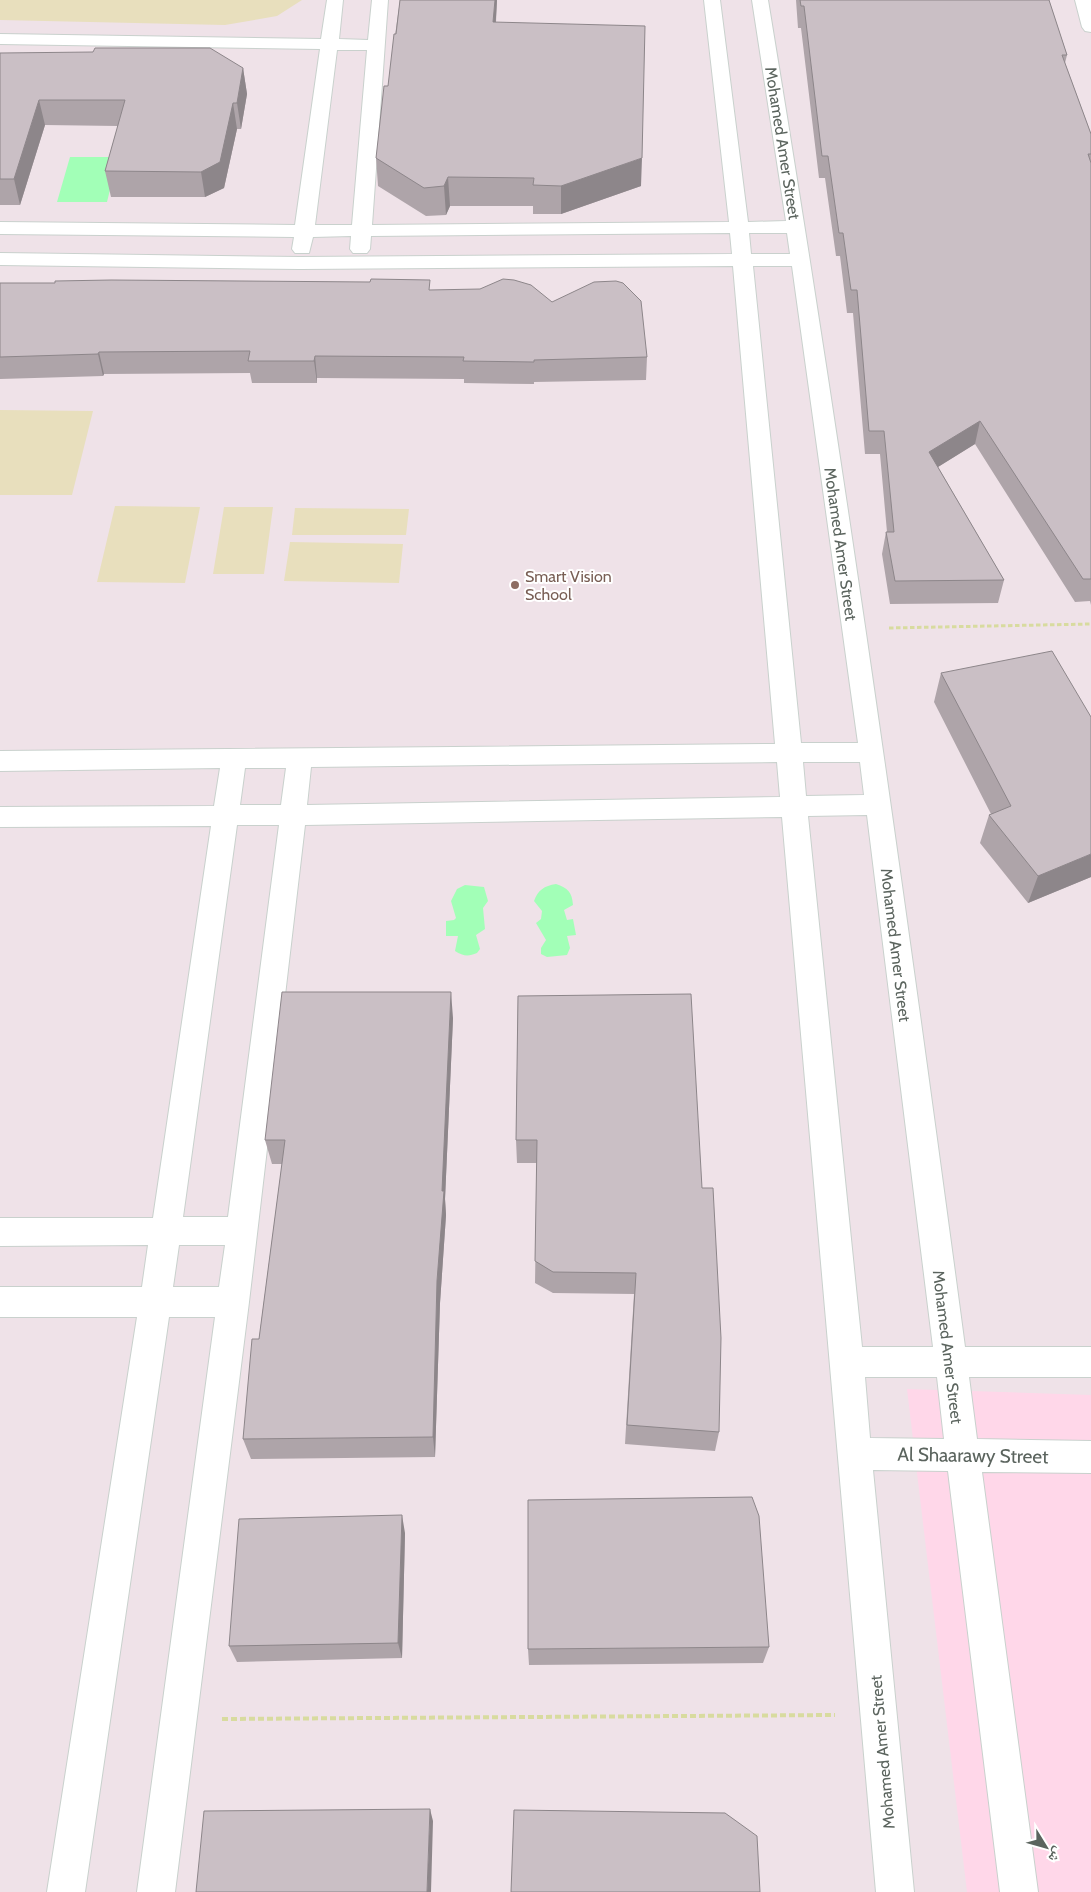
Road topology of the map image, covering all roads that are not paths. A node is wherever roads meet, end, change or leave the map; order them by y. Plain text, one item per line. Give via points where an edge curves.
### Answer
1 (334, 0) edge
2 (380, 0) edge
3 (712, 0) edge
4 (760, 0) edge
5 (1083, 0) edge
6 (1091, 27) edge
7 (0, 39) edge
8 (328, 44) junction
9 (378, 45) junction
10 (796, 227) junction
11 (0, 228) edge
12 (739, 228) junction
13 (304, 231) junction
14 (362, 231) junction
15 (0, 259) edge
16 (801, 260) junction
17 (742, 262) junction
18 (300, 263) junction
19 (359, 263) junction
20 (870, 752) junction
21 (788, 754) junction
22 (234, 757) junction
23 (300, 757) junction
24 (0, 761) edge
25 (793, 805) junction
26 (878, 805) junction
27 (292, 815) junction
28 (0, 816) edge
29 (225, 816) junction
30 (242, 1230) junction
31 (166, 1231) junction
32 (0, 1232) edge
33 (0, 1302) edge
34 (155, 1302) junction
35 (233, 1302) junction
36 (950, 1361) junction
37 (848, 1362) junction
38 (1091, 1362) edge
39 (856, 1454) junction
40 (962, 1455) junction
41 (1091, 1457) edge
42 (66, 1892) edge
43 (156, 1892) edge
44 (895, 1892) edge
45 (1019, 1892) edge

1 - 8 street
2 - 9 street
3 - 12 street, Mohamed Amer Street
4 - 10 street, Mohamed Amer Street
5 - 6 street
7 - 8 street
8 - 9 street
8 - 13 street
9 - 14 street
10 - 12 street
10 - 16 street, Mohamed Amer Street
11 - 13 street
12 - 14 street
12 - 17 street, Mohamed Amer Street
13 - 14 street
13 - 18 street
14 - 19 street
15 - 18 street
16 - 17 street
16 - 20 street, Mohamed Amer Street
17 - 19 street
17 - 21 street, Mohamed Amer Street
18 - 19 street
20 - 21 street
20 - 26 street, Mohamed Amer Street
21 - 23 street
21 - 25 street, Mohamed Amer Street
22 - 23 street
22 - 24 street
22 - 29 street
23 - 27 street
25 - 26 street
25 - 27 street
25 - 37 street, Mohamed Amer Street
26 - 36 street, Mohamed Amer Street
27 - 29 street
27 - 30 street
28 - 29 street
29 - 31 street
30 - 31 street
30 - 35 street
31 - 32 street
31 - 34 street
33 - 34 street
34 - 35 street
34 - 42 street
35 - 43 street
36 - 37 street
36 - 38 street
36 - 40 street, Mohamed Amer Street
37 - 39 street, Mohamed Amer Street
39 - 40 street, Al Shaarawy Street
39 - 44 street, Mohamed Amer Street
40 - 41 street, Al Shaarawy Street
40 - 45 street, Mohamed Amer Street

